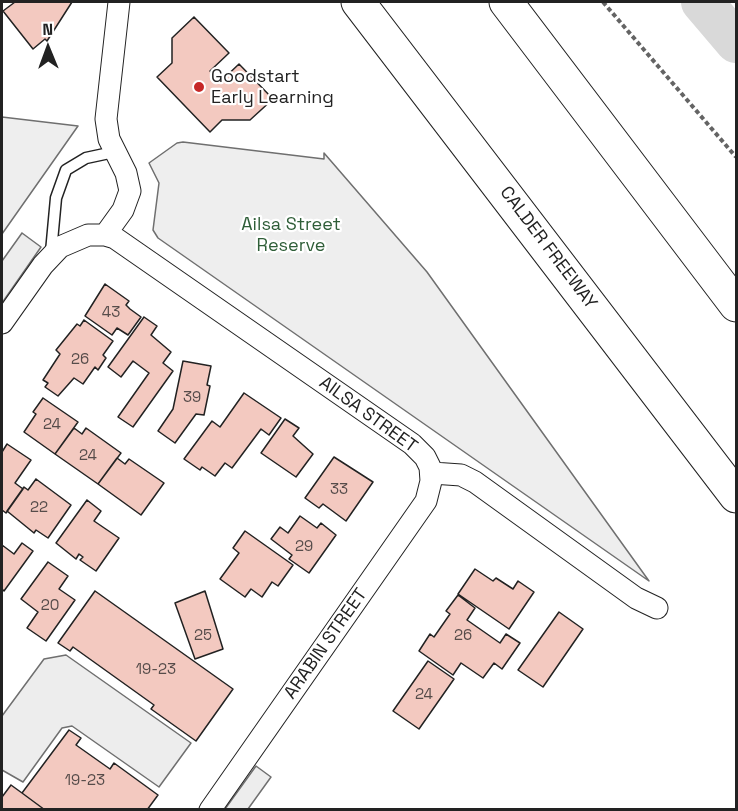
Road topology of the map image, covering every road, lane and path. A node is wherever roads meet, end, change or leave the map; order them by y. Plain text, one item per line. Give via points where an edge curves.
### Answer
1 (119, 2) edge
2 (358, 2) edge
3 (506, 2) edge
4 (603, 2) edge
5 (114, 152) junction
6 (736, 157) edge
7 (105, 235) junction
8 (50, 255) junction
9 (736, 306) edge
10 (2, 323) edge
11 (432, 473) junction
12 (736, 496) edge
13 (657, 608) dead end
14 (210, 810) edge

1 - 5 street via 106,119
2 - 12 highway, CALDER FREEWAY
3 - 9 highway
4 - 6 path
5 - 7 street via 126,173 130,191 123,210
5 - 8 lane via 86,158 66,170 56,198
7 - 8 street via 76,237
7 - 11 street, AILSA STREET via 134,250 412,444 425,457
8 - 10 street
11 - 13 street via 461,476 475,482 636,598
11 - 14 street, ARABIN STREET via 423,506

